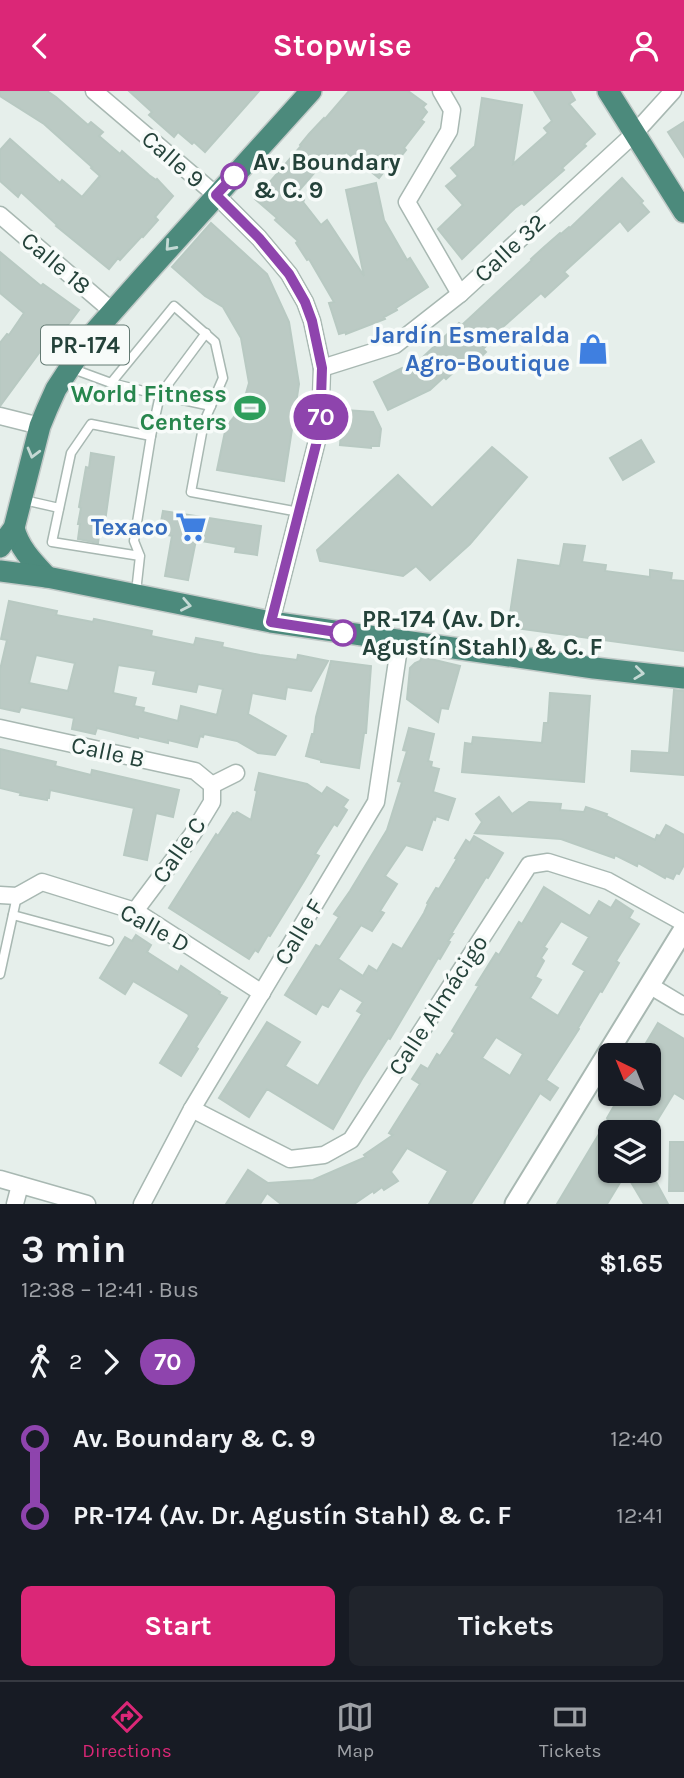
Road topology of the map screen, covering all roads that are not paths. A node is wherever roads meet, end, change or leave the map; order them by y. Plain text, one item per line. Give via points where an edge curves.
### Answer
1 (94, 91) edge
2 (441, 91) edge
3 (608, 91) edge
4 (673, 91) edge
5 (304, 94) edge
6 (634, 134) junction
7 (216, 195) junction
8 (684, 212) edge
9 (0, 215) edge
10 (460, 294) junction
11 (113, 311) junction
12 (206, 333) junction
13 (70, 368) junction
14 (322, 368) junction
15 (111, 383) junction
16 (160, 395) junction
17 (211, 406) junction
18 (0, 416) edge
19 (40, 426) junction
20 (151, 436) junction
21 (21, 499) junction
22 (59, 508) junction
23 (299, 512) junction
24 (14, 528) junction
25 (0, 547) edge
26 (140, 556) junction
27 (0, 573) edge
28 (47, 577) junction
29 (136, 595) junction
30 (271, 622) junction
31 (400, 641) junction
32 (684, 678) edge
33 (0, 728) edge
34 (236, 773) dead end
35 (212, 785) junction
36 (0, 895) edge
37 (17, 896) junction
38 (135, 911) junction
39 (13, 915) junction
40 (684, 923) edge
41 (684, 929) edge
42 (108, 941) dead end
43 (0, 974) edge
44 (649, 985) junction
45 (262, 993) junction
46 (684, 1006) edge
47 (192, 1108) junction
48 (0, 1179) edge
49 (20, 1185) junction
50 (15, 1204) edge
51 (87, 1204) edge
52 (142, 1204) edge
53 (516, 1204) edge

1 - 7 street, Calle 9
2 - 10 street via 452,110 449,131 407,202
3 - 6 highway
4 - 6 street, Calle 32
5 - 7 highway, PR-174
6 - 8 highway
6 - 10 street, Calle 32
7 -> 11 highway, PR-174
7 - 14 street, Calle 9 via 289,274 312,321
9 - 11 street, Calle 18
10 - 14 street, Calle 32 via 395,345
11 - 13 highway, PR-174
12 - 15 lane via 174,306
12 - 16 lane
12 - 17 lane via 215,342 223,378
13 - 15 lane
13 - 19 highway, PR-174
14 - 23 street, Calle 9 via 320,429
15 - 16 lane
16 - 17 lane
16 - 20 lane
17 - 23 lane via 191,492
18 - 19 street
19 -> 21 highway, PR-174
20 - 22 lane via 92,424 71,453
20 - 26 lane via 134,541
21 - 22 lane
21 - 24 highway, PR-174
22 - 26 lane via 52,542
23 - 30 street, Calle 9
24 - 25 highway, PR-174
24 - 28 highway via 24,551
26 - 29 lane
27 - 28 highway
28 - 29 highway
29 -> 30 highway
30 - 31 highway
31 -> 32 highway
31 - 45 street, Calle F via 376,802
33 - 35 street, Calle B via 195,771
34 - 35 street
35 - 38 street, Calle C via 212,803
36 - 37 street, Calle D
37 - 38 street, Calle D via 42,882
37 - 39 lane
38 - 45 street, Calle D
39 - 42 lane
39 - 43 lane
40 - 47 street, Calle Almácigo via 608,881 548,862 529,865 351,1140 324,1155 290,1159
41 - 44 street
44 - 46 street
44 - 53 street
45 - 47 street, Calle F
47 - 52 street, Calle F
48 - 49 street
49 - 50 street
49 - 51 street

